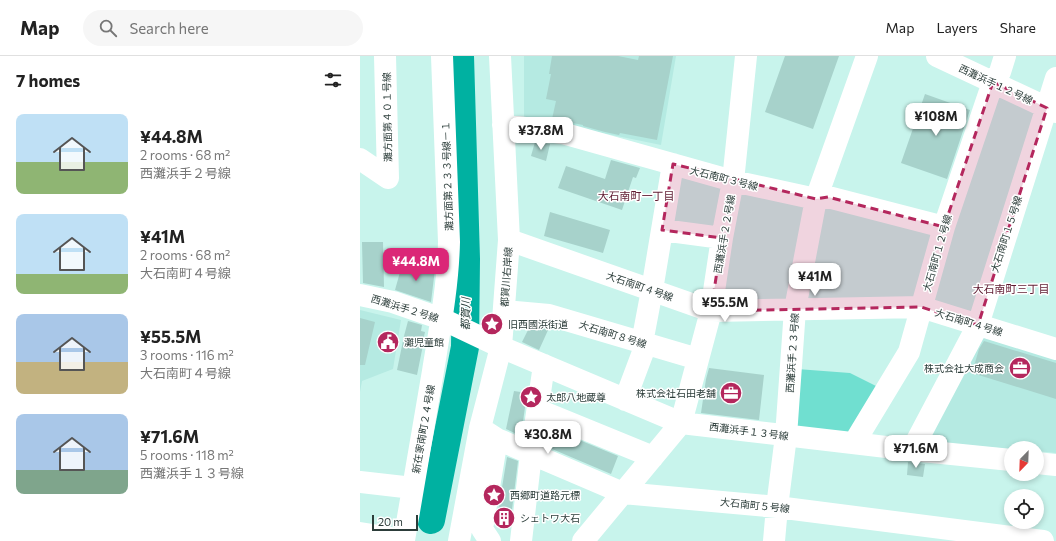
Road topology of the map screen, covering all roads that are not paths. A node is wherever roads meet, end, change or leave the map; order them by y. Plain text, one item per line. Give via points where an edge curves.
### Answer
1 (385, 56) edge
2 (442, 56) edge
3 (500, 56) edge
4 (746, 56) edge
5 (867, 56) edge
6 (937, 56) edge
7 (1005, 56) edge
8 (1056, 78) edge
9 (992, 82) junction
10 (1051, 110) edge
11 (503, 125) junction
12 (360, 159) edge
13 (673, 164) junction
14 (733, 181) junction
15 (816, 199) junction
16 (944, 227) junction
17 (662, 230) junction
18 (722, 238) junction
19 (509, 240) junction
20 (652, 290) junction
21 (360, 295) edge
22 (921, 307) junction
23 (795, 309) junction
24 (504, 311) junction
25 (711, 311) junction
26 (445, 321) junction
27 (978, 325) junction
28 (644, 343) junction
29 (494, 344) junction
30 (1056, 349) edge
31 (698, 359) junction
32 (544, 365) junction
33 (625, 400) junction
34 (538, 410) junction
35 (681, 423) junction
36 (489, 434) junction
37 (786, 436) junction
38 (854, 443) junction
39 (912, 450) junction
40 (531, 454) junction
41 (653, 457) junction
42 (1004, 459) edge
43 (1044, 463) edge
44 (1056, 464) edge
45 (360, 482) edge
46 (413, 488) junction
47 (623, 493) junction
48 (777, 507) junction
49 (360, 534) edge
50 (459, 541) edge
51 (490, 541) edge
52 (522, 541) edge
53 (583, 541) edge
54 (774, 541) edge
55 (1044, 541) edge

1 - 12 street, 灘方面第４０１号線 via 388,178
2 - 26 street, 灘方面第２３３号線－１ via 449,242
3 - 11 street, 都賀川右岸線
4 - 14 street, 西灘浜手２２号線
5 - 15 street, 西灘浜手２３号線
6 - 9 street, 西灘浜手１２号線
7 - 9 street, 大石南町１２号線 via 1000,72
8 - 10 street, 大石南町１５号線
9 - 10 street, 西灘浜手１２号線
9 - 16 street, 大石南町１２号線
10 - 27 street, 大石南町１５号線
11 - 13 street, 大石南町３号線 via 562,133
11 - 19 street, 都賀川右岸線
13 - 14 street, 大石南町３号線
13 - 17 street
14 - 15 street, 大石南町３号線
14 - 18 street, 西灘浜手２２号線
15 - 16 street, 大石南町３号線 via 828,197
15 - 23 street, 西灘浜手２３号線
16 - 22 street, 大石南町１２号線
17 - 18 street
17 - 20 street
18 - 25 street, 西灘浜手２２号線
19 - 20 street, 大石南町４号線
19 - 24 street, 都賀川右岸線
20 - 25 street, 大石南町４号線
20 - 28 street
21 - 26 street, 西灘浜手２号線 via 393,302
22 - 23 street, 大石南町４号線
22 - 27 street, 大石南町４号線
22 - 38 street, 大石南町１２号線 via 909,352
23 - 25 street, 大石南町４号線
23 - 37 street, 西灘浜手２３号線
24 - 28 street, 大石南町８号線 via 549,315
24 - 29 street, 都賀川右岸線
25 - 31 street, 西灘浜手２２号線
26 - 29 street, 西灘浜手２号線
26 - 46 street, 新在家南町２４号線
27 - 30 street, 大石南町４号線
27 - 39 street, 大石南町１５号線
28 - 31 street, 大石南町８号線
28 - 33 street
29 - 32 street, 西灘浜手１３号線
29 - 36 street, 都賀川右岸線
31 - 35 street, 西灘浜手２２号線
32 - 33 street, 西灘浜手１３号線
32 - 34 street
33 - 35 street, 西灘浜手１３号線
34 - 40 street
34 - 41 street
35 - 37 street, 西灘浜手１３号線
35 - 41 street, 西灘浜手２２号線
36 - 40 street, 大石南町５号線
36 - 50 street, 都賀川右岸線
36 - 51 street via 482,529
37 - 38 street, 西灘浜手１３号線
37 - 48 street, 西灘浜手２３号線
38 - 39 street, 西灘浜手１３号線
39 - 42 street, 西灘浜手１３号線
40 - 47 street, 大石南町５号線
40 - 52 street
41 - 47 street, 西灘浜手２２号線
43 - 44 street
45 - 46 street
46 - 49 street, 新在家南町２４号線 via 404,540
47 - 48 street, 大石南町５号線
47 - 53 street, 西灘浜手２２号線
48 - 54 street, 西灘浜手２３号線
48 - 55 street, 大石南町５号線

